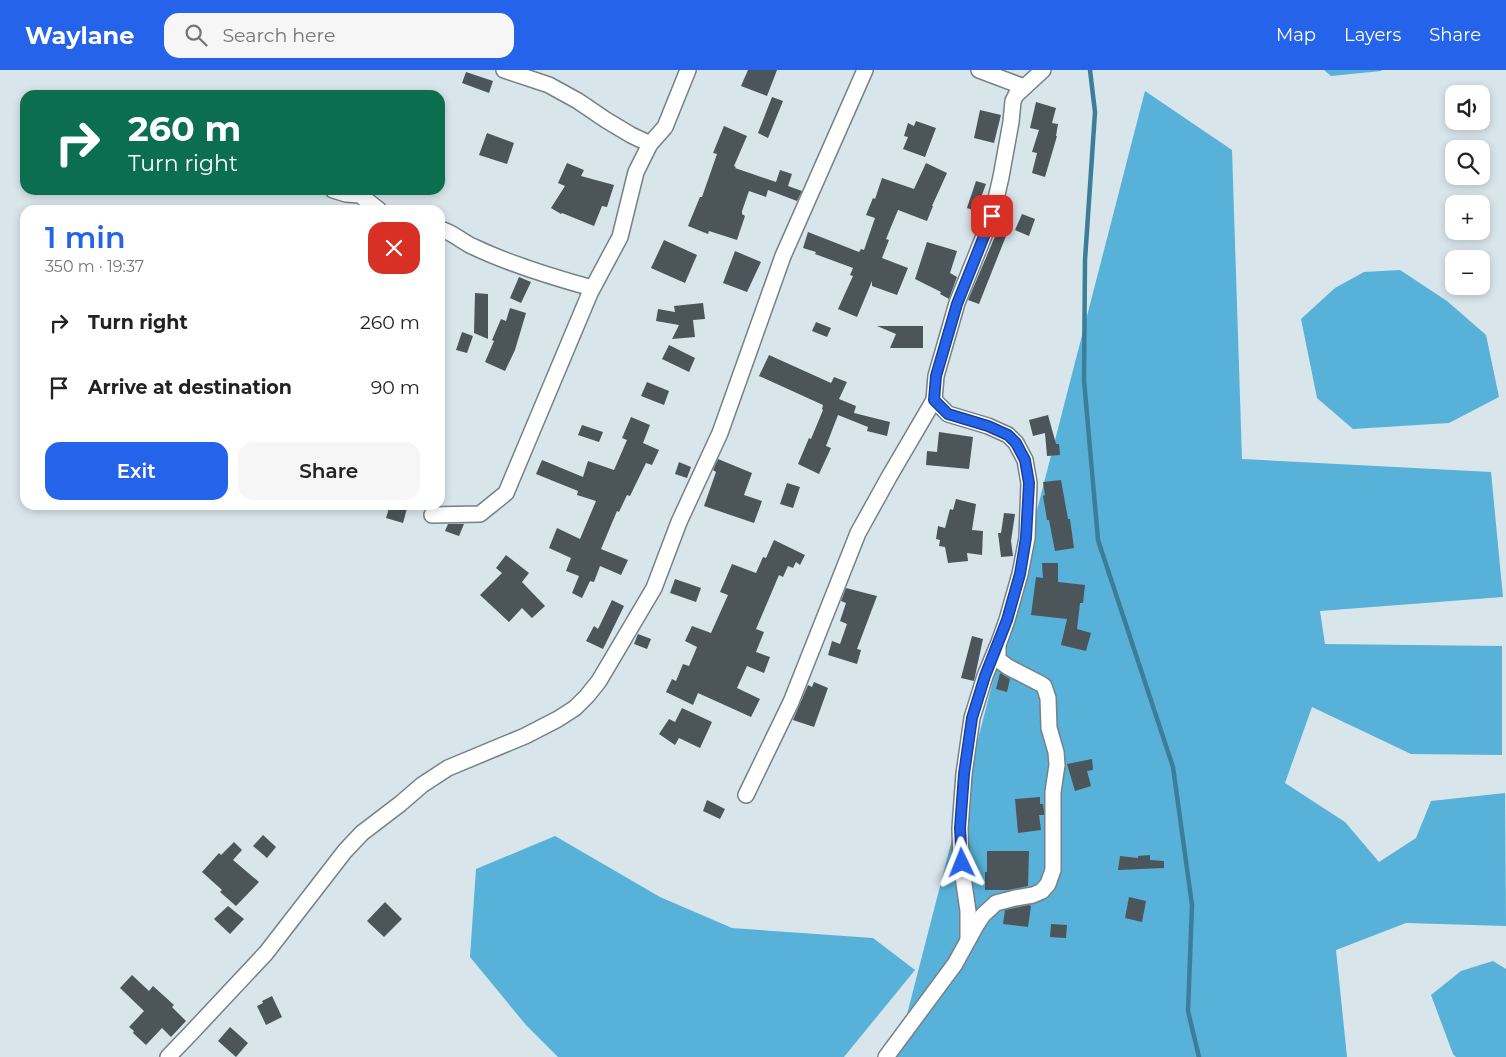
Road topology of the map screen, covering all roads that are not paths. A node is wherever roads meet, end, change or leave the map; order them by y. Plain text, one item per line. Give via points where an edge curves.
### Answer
1 (504, 70) edge
2 (688, 70) edge
3 (865, 70) edge
4 (979, 70) edge
5 (1043, 70) edge
6 (1024, 87) junction
7 (650, 144) junction
8 (360, 195) edge
9 (373, 205) edge
10 (445, 230) edge
11 (592, 288) junction
12 (934, 400) junction
13 (432, 515) dead end
14 (998, 645) junction
15 (746, 795) dead end
16 (968, 940) junction
17 (168, 1057) edge
18 (886, 1057) edge

1 - 7 street via 549,85
2 - 7 street via 665,127
3 - 17 street via 783,256 720,433 682,515 654,588 599,681 587,696 558,719 448,768 422,784 362,833 266,952
4 - 6 street
5 - 6 street
6 - 12 street via 1013,101 992,216 957,304 936,376
7 - 11 street via 636,172 620,237
8 - 9 street
10 - 11 street via 473,247 542,274
11 - 13 street via 506,493 480,514
12 - 14 street via 948,414 1008,435 1025,460 1029,483 1026,538 1020,574
12 - 15 street via 858,533 791,702
14 - 16 street via 972,718 964,774 960,828
14 - 16 street via 998,659 1044,686 1048,698 1049,728 1057,765 1053,792 1053,870 1042,891 996,904 983,915
16 - 18 street via 955,964

